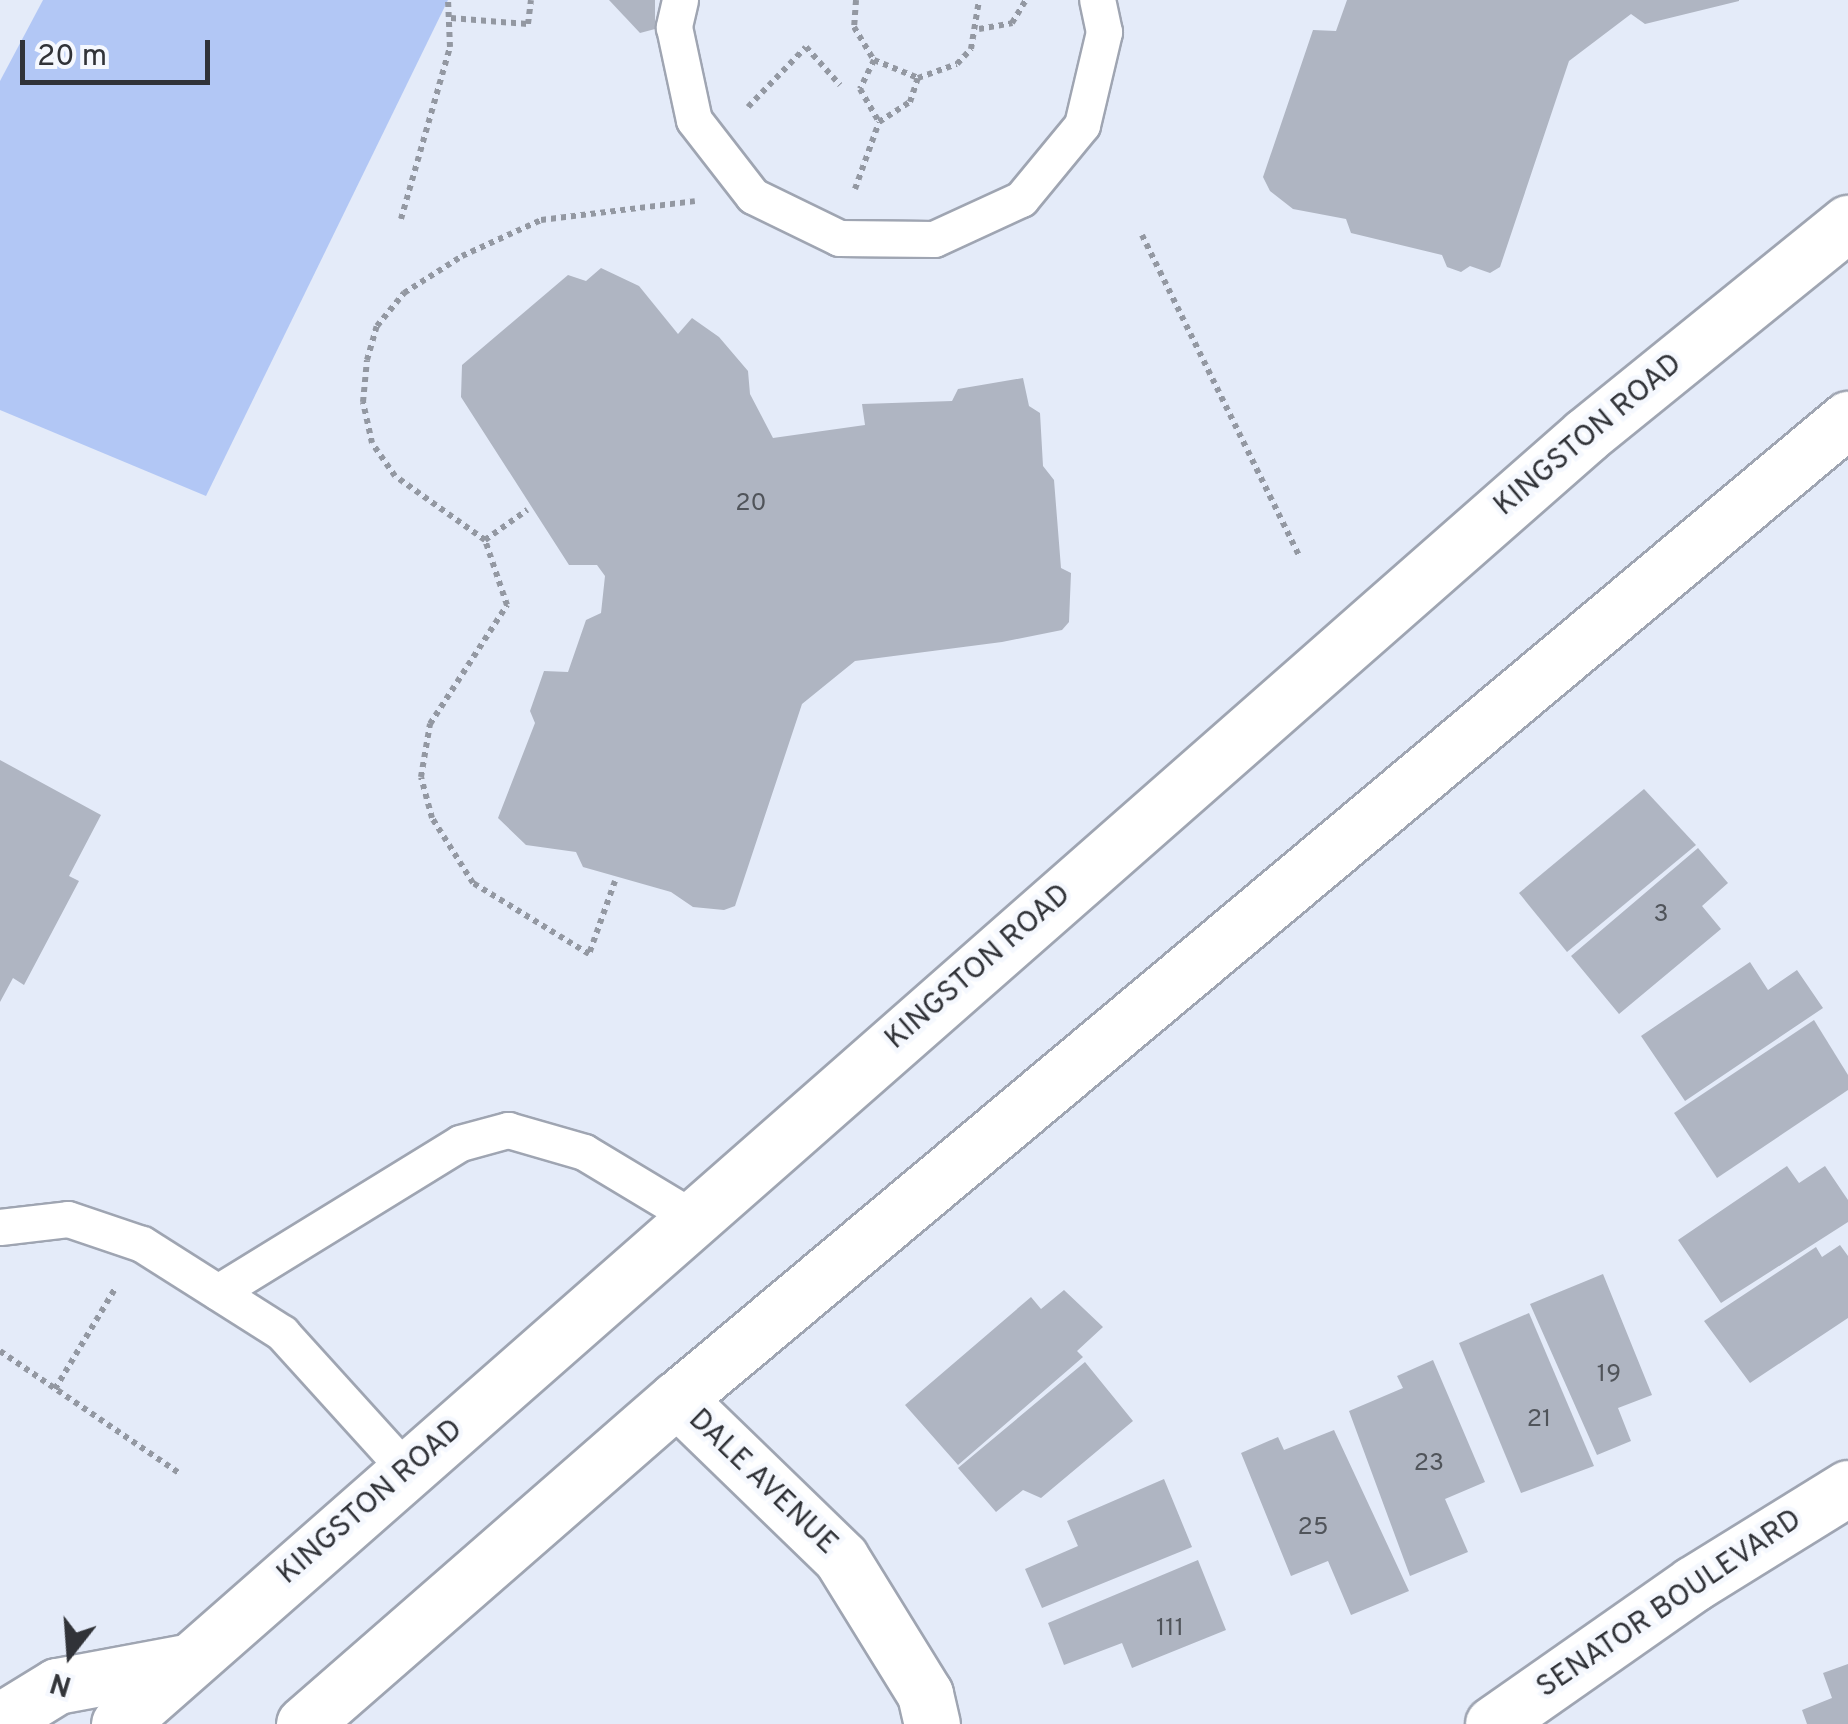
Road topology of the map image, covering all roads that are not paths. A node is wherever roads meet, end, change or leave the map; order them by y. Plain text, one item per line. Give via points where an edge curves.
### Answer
1 (680, 0) edge
2 (1097, 0) edge
3 (1848, 222) edge
4 (1848, 419) edge
5 (694, 1218) junction
6 (0, 1227) edge
7 (218, 1292) junction
8 (677, 1399) junction
9 (407, 1471) junction
10 (1848, 1488) edge
11 (190, 1661) junction
12 (0, 1721) edge
13 (118, 1724) edge
14 (304, 1724) edge
15 (932, 1724) edge
16 (1492, 1724) edge

1 - 2 lane via 674,27 690,102 712,144 753,196 838,238 934,239 1021,200 1082,125 1104,32
3 - 5 main road, KINGSTON ROAD via 1586,435
4 - 8 main road
5 - 7 lane via 584,1152 508,1130 460,1142
5 - 9 main road, KINGSTON ROAD
6 - 7 lane via 68,1218 142,1244
7 - 9 lane via 282,1333
8 - 14 main road
8 - 15 main road, DALE AVENUE via 841,1558 925,1694
9 - 11 main road, KINGSTON ROAD
10 - 16 main road, SENATOR BOULEVARD via 1692,1584
11 - 12 main road via 57,1686
11 - 13 main road, KINGSTON ROAD

